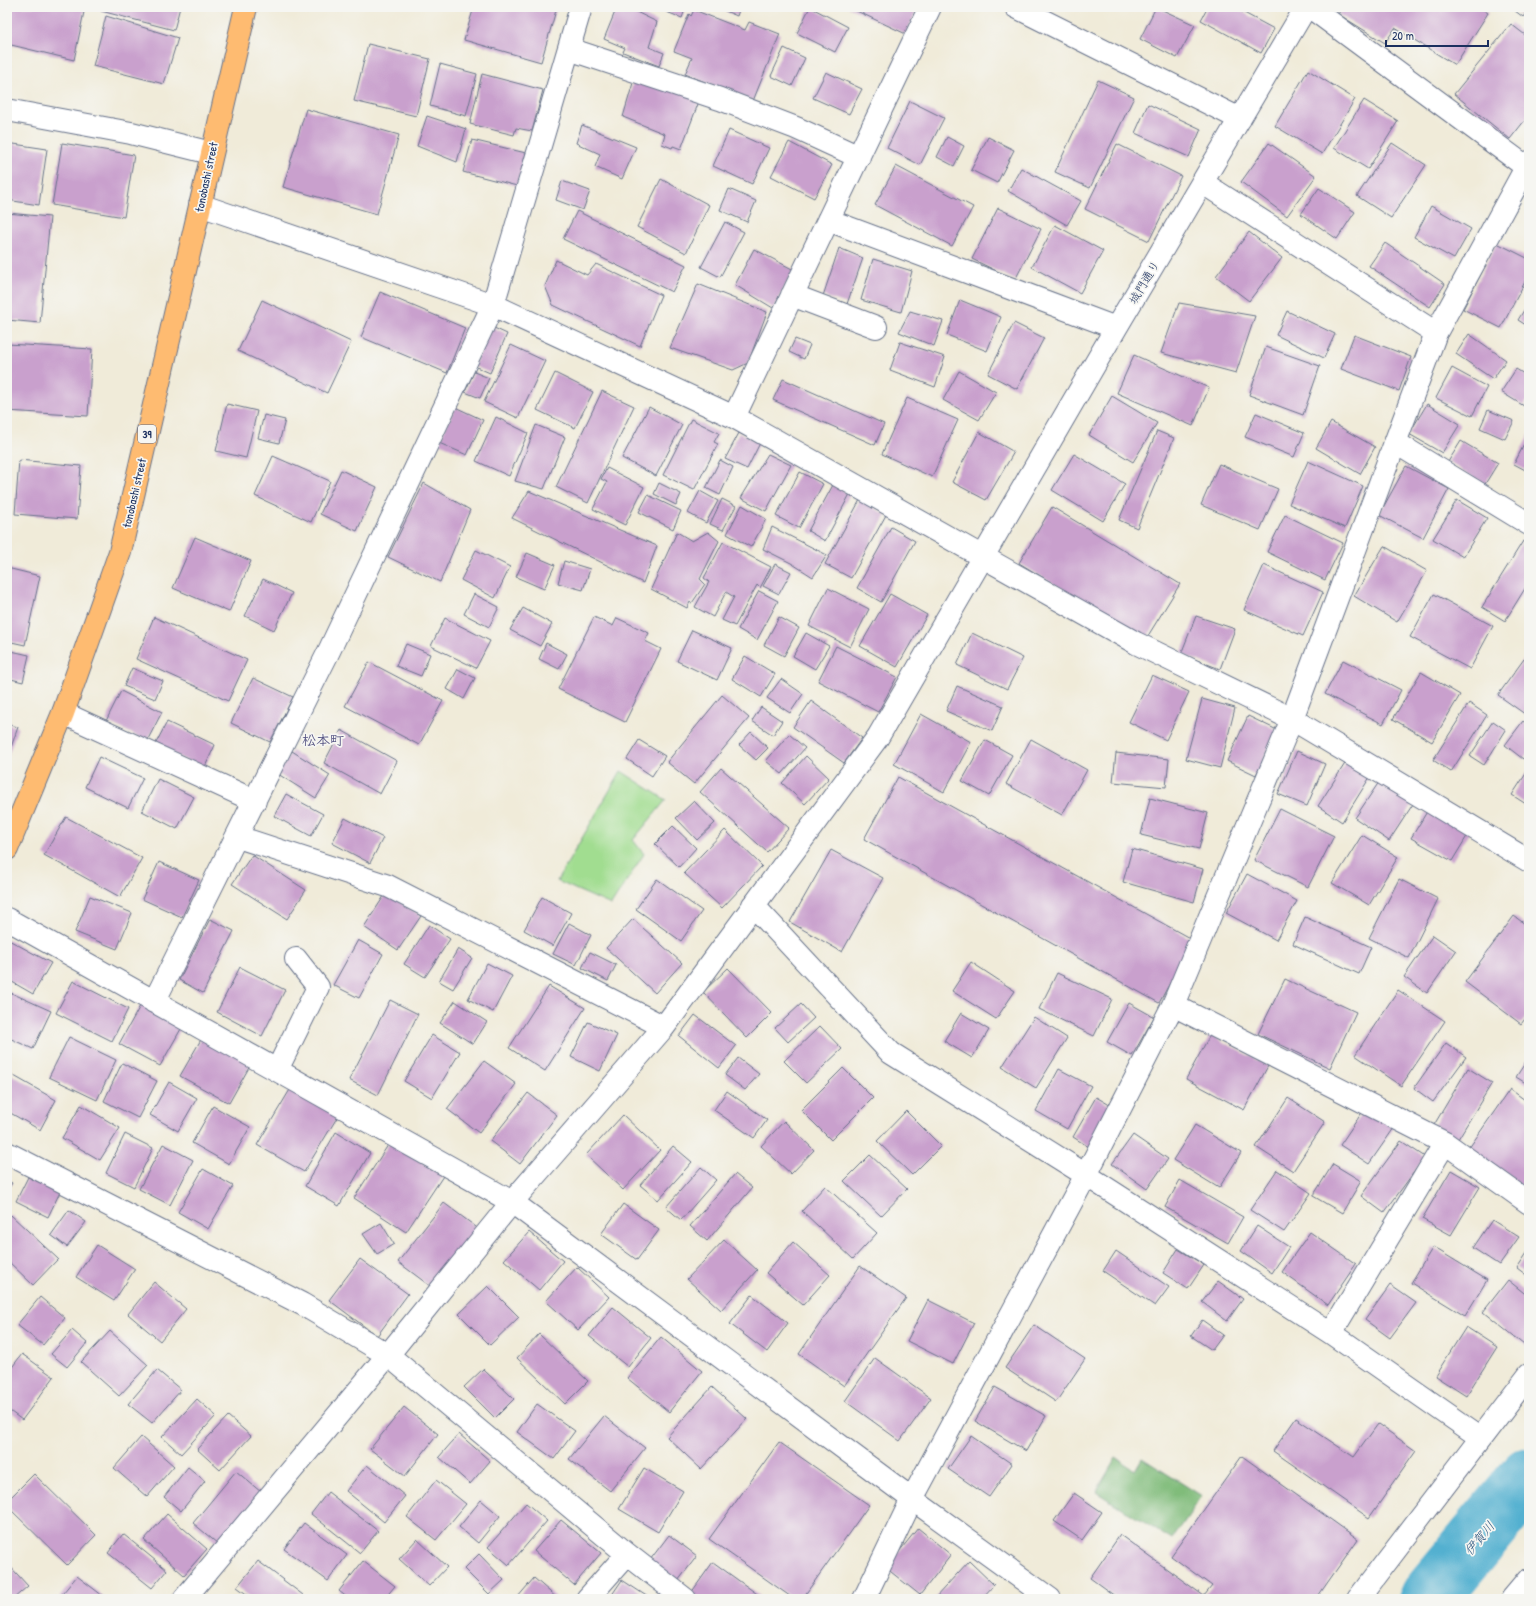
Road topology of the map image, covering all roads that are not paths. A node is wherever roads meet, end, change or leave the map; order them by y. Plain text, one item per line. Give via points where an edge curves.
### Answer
1 (246, 7) edge
2 (582, 7) edge
3 (930, 7) edge
4 (1016, 7) edge
5 (1306, 7) edge
6 (1310, 7) edge
7 (569, 49) junction
8 (7, 110) edge
9 (1240, 119) junction
10 (211, 153) junction
11 (859, 157) junction
12 (1528, 166) edge
13 (1203, 183) junction
14 (200, 205) junction
15 (828, 220) junction
16 (792, 295) junction
17 (493, 305) junction
18 (876, 327) dead end
19 (1116, 328) junction
20 (1436, 333) junction
21 (734, 417) junction
22 (1396, 442) junction
23 (1529, 524) edge
24 (983, 557) junction
25 (64, 713) junction
26 (1292, 719) junction
27 (255, 801) junction
28 (238, 837) junction
29 (7, 849) edge
30 (1529, 861) edge
31 (753, 905) junction
32 (7, 919) edge
33 (296, 959) dead end
34 (154, 1002) junction
35 (1173, 1005) junction
36 (664, 1027) junction
37 (277, 1070) junction
38 (1445, 1143) junction
39 (7, 1153) edge
40 (1086, 1175) junction
41 (512, 1202) junction
42 (1529, 1203) edge
43 (1332, 1333) junction
44 (388, 1356) junction
45 (1529, 1375) edge
46 (1480, 1437) junction
47 (912, 1499) junction
48 (627, 1554) junction
49 (1529, 1580) edge
50 (184, 1599) edge
51 (587, 1599) edge
52 (685, 1599) edge
53 (864, 1599) edge
54 (1050, 1599) edge
55 (1358, 1599) edge
56 (1513, 1599) edge

1 - 10 main road, tonobashi street / 39
2 - 7 street
3 - 11 street
4 - 9 street
5 - 9 street, 城門通り
6 - 12 street
7 - 11 street via 720,99 796,128
7 - 17 street
8 - 10 street via 131,133
9 - 13 street, 城門通り
10 - 14 main road, tonobashi street / 39
11 - 15 street
12 - 20 street
13 - 19 street, 城門通り
13 - 20 street
14 - 17 street
14 - 25 main road, tonobashi street / 39 via 120,552
15 - 16 street
15 - 19 street
16 - 18 street
16 - 21 street
17 - 21 street
17 - 27 street
19 - 24 street, 城門通り
20 - 22 street
21 - 24 street
22 - 23 street
22 - 26 street
24 - 26 street via 1136,643
24 - 31 street, 城門通り via 878,737
25 - 27 street
25 - 29 main road, tonobashi street / 39
26 - 30 street
26 - 35 street
27 - 28 street
28 - 34 street
28 - 36 street via 388,886
31 - 36 street, 城門通り
31 - 40 street via 891,1053
32 - 34 street
33 - 37 street via 318,987
34 - 37 street
35 - 38 street
35 - 40 street
36 - 41 street, 城門通り
37 - 41 street
38 - 42 street
38 - 43 street
39 - 44 street via 302,1304
40 - 43 street
40 - 47 street
41 - 44 street, 城門通り
41 - 47 street
43 - 46 street
44 - 48 street
44 - 50 street, 城門通り
45 - 46 street
46 - 55 street
47 - 53 street
47 - 54 street
48 - 51 street
48 - 52 street
49 - 56 street

